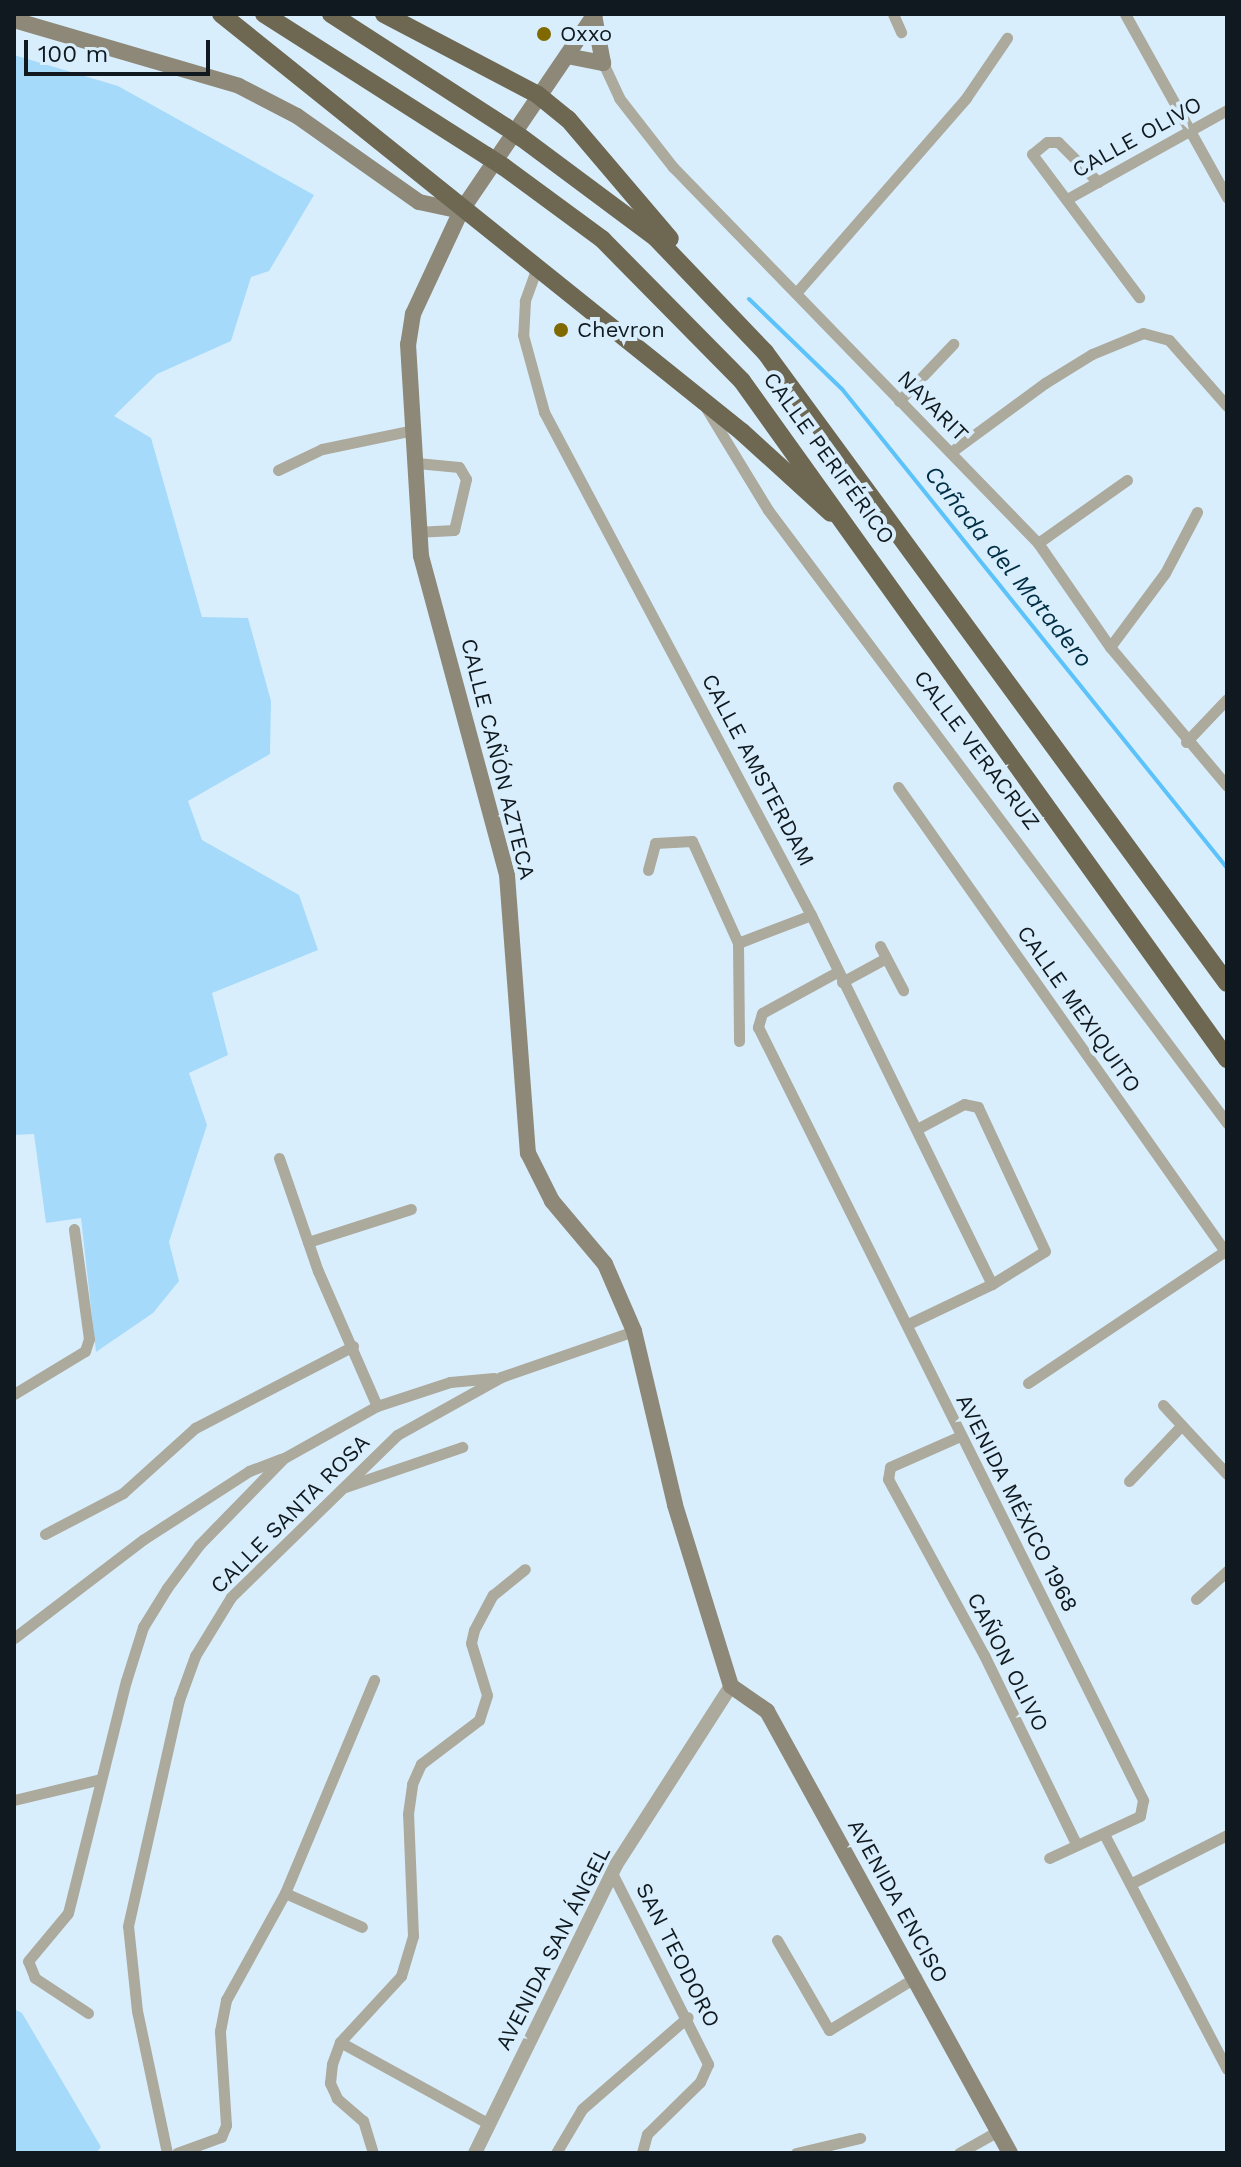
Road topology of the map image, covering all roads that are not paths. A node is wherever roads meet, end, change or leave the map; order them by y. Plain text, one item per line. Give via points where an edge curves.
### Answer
1 (221, 14) edge
2 (264, 14) edge
3 (331, 14) edge
4 (384, 14) edge
5 (893, 14) edge
6 (1125, 14) edge
7 (595, 15) edge
8 (14, 20) edge
9 (901, 32) dead end
10 (1007, 38) dead end
11 (567, 56) junction
12 (603, 63) junction
13 (538, 95) junction
14 (1227, 110) edge
15 (1191, 131) junction
16 (1098, 182) junction
17 (1227, 197) edge
18 (1067, 199) junction
19 (461, 211) junction
20 (536, 270) junction
21 (701, 280) junction
22 (796, 293) junction
23 (1139, 297) dead end
24 (953, 344) dead end
25 (699, 398) junction
26 (899, 401) junction
27 (1227, 406) edge
28 (414, 430) junction
29 (951, 452) junction
30 (417, 463) junction
31 (278, 470) dead end
32 (1127, 480) dead end
33 (1197, 512) dead end
34 (420, 532) junction
35 (863, 543) junction
36 (1038, 543) junction
37 (1110, 647) junction
38 (1227, 699) edge
39 (1186, 742) junction
40 (1227, 786) edge
41 (898, 787) dead end
42 (648, 870) dead end
43 (811, 915) junction
44 (738, 943) junction
45 (880, 946) dead end
46 (886, 958) junction
47 (840, 977) junction
48 (1227, 983) edge
49 (903, 990) dead end
50 (739, 1041) dead end
51 (1227, 1059) edge
52 (1227, 1123) edge
53 (917, 1129) junction
54 (279, 1158) dead end
55 (411, 1209) dead end
56 (74, 1229) dead end
57 (308, 1242) junction
58 (1226, 1252) edge
59 (992, 1284) junction
60 (908, 1324) junction
61 (634, 1331) junction
62 (353, 1346) junction
63 (501, 1377) junction
64 (1028, 1383) dead end
65 (16, 1390) edge
66 (1163, 1405) dead end
67 (377, 1406) junction
68 (1181, 1426) junction
69 (958, 1437) junction
70 (462, 1447) dead end
71 (284, 1458) junction
72 (1227, 1474) edge
73 (1129, 1481) dead end
74 (345, 1487) junction
75 (45, 1534) dead end
76 (525, 1569) dead end
77 (1227, 1571) edge
78 (1196, 1599) dead end
79 (14, 1638) edge
80 (374, 1680) dead end
81 (731, 1686) junction
82 (101, 1779) junction
83 (14, 1800) edge
84 (1227, 1835) edge
85 (1105, 1836) junction
86 (1076, 1844) junction
87 (1049, 1858) dead end
88 (612, 1873) junction
89 (1132, 1883) junction
90 (285, 1893) junction
91 (362, 1927) dead end
92 (777, 1940) dead end
93 (916, 1977) junction
94 (88, 2013) dead end
95 (688, 2017) junction
96 (340, 2042) junction
97 (1227, 2069) edge
98 (489, 2124) junction
99 (998, 2131) junction
100 (860, 2138) dead end
101 (641, 2149) edge
102 (167, 2153) edge
103 (177, 2153) edge
104 (373, 2153) edge
105 (475, 2153) edge
106 (556, 2153) edge
107 (796, 2153) edge
108 (959, 2153) edge
109 (1010, 2153) edge

1 - 19 highway via 441,186
2 - 35 highway, CALLE PERIFÉRICO, bridge via 504,167 602,239 713,349
3 - 21 highway, CALLE PERIFÉRICO, bridge via 522,138 630,216
4 - 13 highway
5 - 9 street
6 - 15 street
7 - 11 main road
7 - 12 main road
8 - 19 main road via 239,86 297,116 419,202
10 - 22 street via 976,85
11 - 12 main road
11 - 13 main road
12 - 22 street, NAYARIT via 619,98 673,167
13 - 19 main road
13 - 21 highway via 599,153
14 - 15 street, CALLE OLIVO
15 - 16 street, CALLE OLIVO
15 - 17 street
16 - 18 street, CALLE OLIVO
16 - 18 street via 1067,147 1047,142 1032,154
18 - 23 street
19 - 20 highway
19 - 28 main road, CALLE CAÑÓN AZTECA via 413,314 408,377
20 - 25 highway
20 - 43 street, CALLE AMSTERDAM via 525,301 523,335 544,412
21 - 48 highway, CALLE PERIFÉRICO via 823,424
22 - 26 street, NAYARIT
24 - 26 street
25 - 35 highway
25 - 52 street, CALLE VERACRUZ via 768,510
26 - 29 street, NAYARIT
27 - 29 street via 1169,340 1143,333 1092,354
28 - 30 main road, CALLE CAÑÓN AZTECA
28 - 31 street via 322,449
29 - 36 street, NAYARIT
30 - 34 main road, CALLE CAÑÓN AZTECA
30 - 34 street via 459,467 466,479 454,530
32 - 36 street
33 - 37 street via 1165,573
34 - 61 main road, CALLE CAÑÓN AZTECA via 429,590 466,706 507,875 528,1153 552,1201 605,1264
35 - 51 highway, CALLE PERIFÉRICO
36 - 37 street, NAYARIT
37 - 39 street, NAYARIT
38 - 39 street
39 - 40 street, NAYARIT
41 - 58 street, CALLE MEXIQUITO
42 - 44 street via 655,843 690,839
43 - 44 street
43 - 47 street, CALLE AMSTERDAM
44 - 50 street
45 - 46 street
46 - 47 street, AVENIDA MÉXICO 1968
46 - 49 street
47 - 53 street, CALLE AMSTERDAM
47 - 60 street, AVENIDA MÉXICO 1968 via 762,1013 758,1027
53 - 59 street, CALLE AMSTERDAM
53 - 59 street via 972,1104 978,1107 1045,1251
54 - 57 street
55 - 57 street
56 - 65 street via 89,1339 85,1351
57 - 62 street
58 - 64 street
59 - 60 street
60 - 69 street, AVENIDA MÉXICO 1968
61 - 63 street, CALLE SANTA ROSA
61 - 81 main road, CALLE CAÑÓN AZTECA via 675,1505
62 - 67 street
62 - 75 street via 195,1428 123,1493
63 - 67 street via 450,1382
63 - 74 street, CALLE SANTA ROSA via 397,1435
66 - 68 street
67 - 71 street
68 - 72 street
68 - 73 street
69 - 85 street, AVENIDA MÉXICO 1968 via 1143,1800 1140,1816
69 - 86 street, CAÑON OLIVO via 887,1472
70 - 74 street
71 - 79 street via 249,1471 144,1539
71 - 82 street via 199,1545 143,1627
74 - 102 street, CALLE SANTA ROSA via 231,1597 195,1656 179,1700 128,1926 137,2011
76 - 96 street via 493,1595 474,1630 471,1643 487,1695 479,1720 421,1764 412,1784 408,1814 413,1936 401,1976
77 - 78 street
80 - 90 street
81 - 88 street, AVENIDA SAN ÁNGEL
81 - 93 main road, AVENIDA ENCISO via 767,1711
82 - 83 street
82 - 94 street via 68,1913 28,1961 35,1978
84 - 89 street
85 - 86 street
85 - 89 street
86 - 87 street
88 - 95 street, SAN TEODORO
88 - 98 street, AVENIDA SAN ÁNGEL
89 - 97 street
90 - 91 street
90 - 103 street via 221,2017 226,2125 221,2137
92 - 93 street via 829,2030
93 - 99 main road, AVENIDA ENCISO
95 - 101 street, SAN TEODORO via 707,2070
95 - 106 street via 582,2109
96 - 98 street
96 - 104 street via 330,2083 337,2098 363,2121
98 - 105 street, AVENIDA SAN ÁNGEL
99 - 108 street
99 - 109 main road, AVENIDA ENCISO
100 - 107 street

